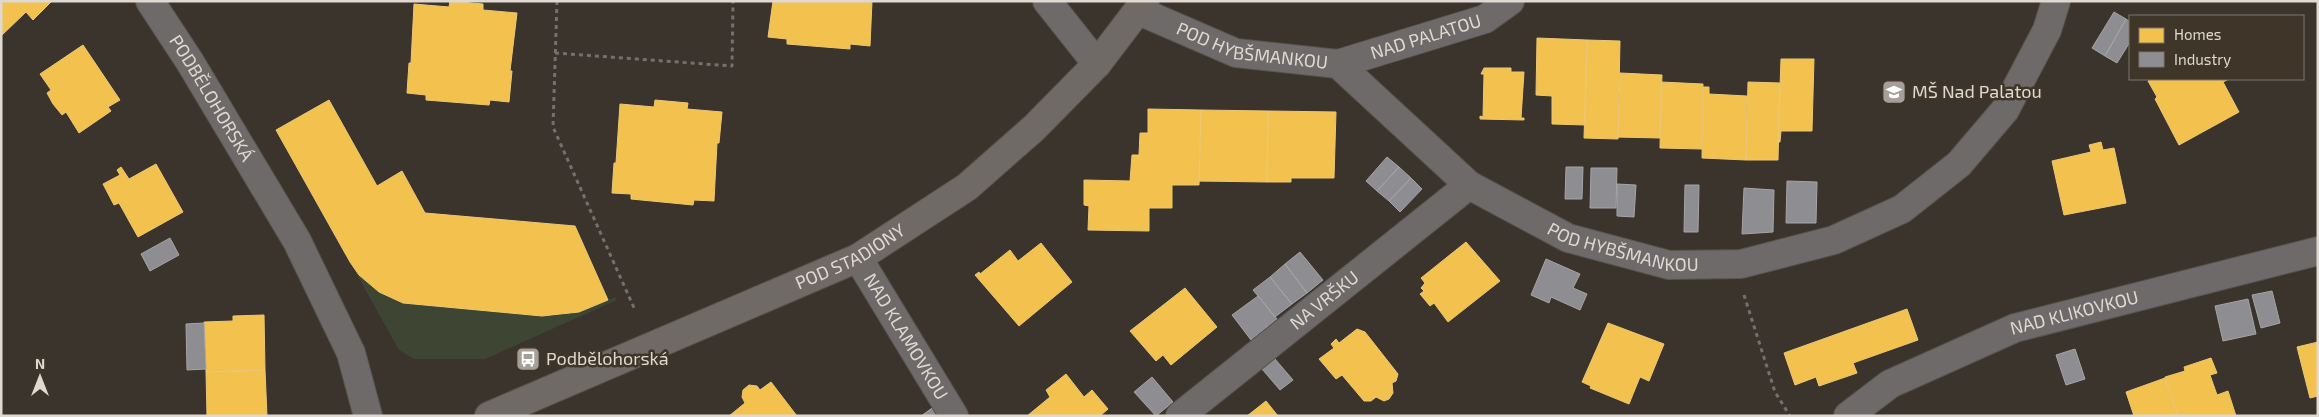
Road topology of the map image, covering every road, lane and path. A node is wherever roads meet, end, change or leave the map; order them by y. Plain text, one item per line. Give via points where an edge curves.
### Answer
1 (150, 1) edge
2 (557, 1) edge
3 (733, 1) edge
4 (1047, 1) edge
5 (1510, 1) edge
6 (2056, 1) edge
7 (1142, 6) edge
8 (555, 53) junction
9 (1097, 64) junction
10 (1338, 64) junction
11 (1469, 185) junction
12 (2318, 251) edge
13 (858, 258) junction
14 (1744, 293) dead end
15 (635, 310) dead end
16 (368, 416) edge
17 (489, 416) edge
18 (954, 416) edge
19 (1180, 416) edge
20 (1790, 416) edge
21 (1848, 416) edge

1 - 16 street, PODBĚLOHORSKÁ via 297,241 351,353
2 - 8 path
3 - 8 path via 732,66
4 - 9 street
5 - 10 street, NAD PALATOU via 1485,19
6 - 11 street, POD HYBŠMANKOU via 2047,30 2005,110 1959,164 1902,209 1834,240 1741,264 1669,265 1568,238
7 - 9 main road, POD STADIONY
7 - 10 street, POD HYBŠMANKOU via 1236,53
8 - 15 path via 553,127
9 - 13 main road, POD STADIONY via 1034,128 967,187
10 - 11 street, POD HYBŠMANKOU
11 - 19 street, NA VRŠKU
12 - 21 street, NAD KLIKOVKOU via 2015,328 1890,384
13 - 17 main road, POD STADIONY
13 - 18 street, NAD KLAMOVKOU
14 - 20 path via 1776,392

